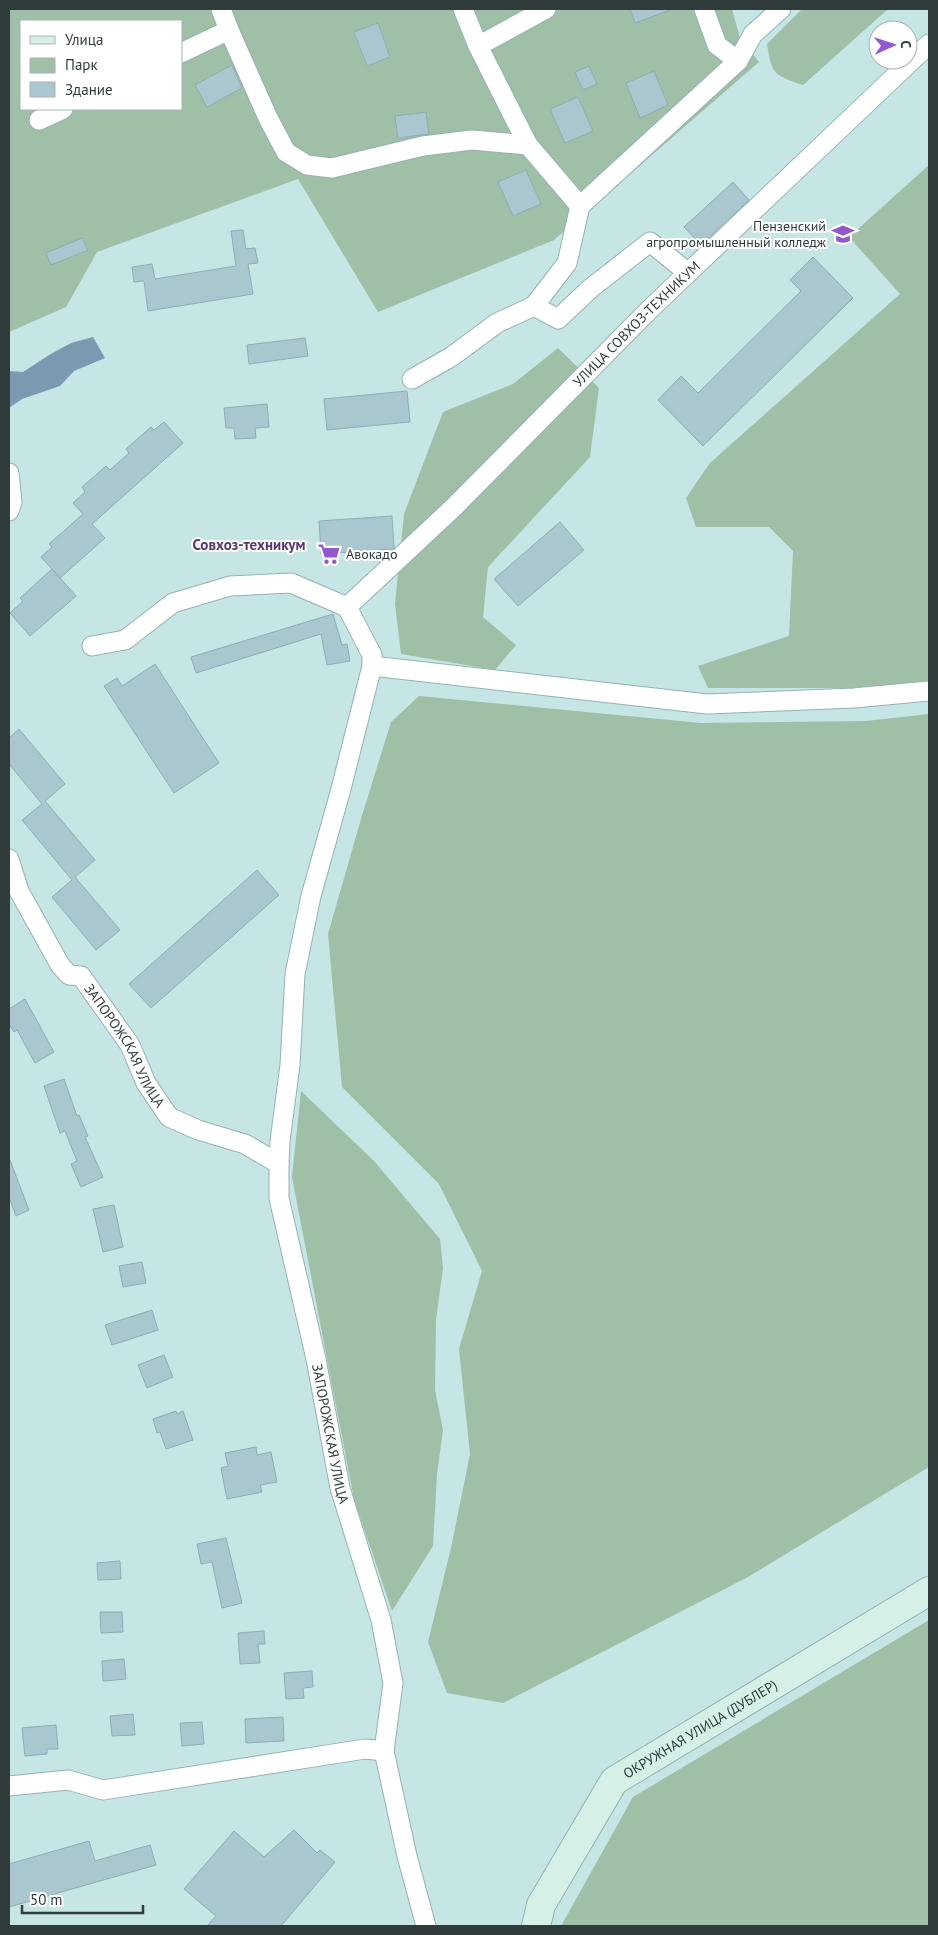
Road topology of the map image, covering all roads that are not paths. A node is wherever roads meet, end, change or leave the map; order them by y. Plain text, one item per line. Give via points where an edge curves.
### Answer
1 (220, 9) edge
2 (463, 9) edge
3 (546, 9) edge
4 (704, 9) edge
5 (781, 9) edge
6 (229, 30) junction
7 (929, 44) edge
8 (478, 46) junction
9 (182, 53) edge
10 (738, 61) junction
11 (61, 110) edge
12 (39, 120) dead end
13 (528, 145) junction
14 (580, 206) junction
15 (688, 273) junction
16 (534, 306) junction
17 (412, 379) dead end
18 (9, 473) edge
19 (9, 511) edge
20 (347, 607) junction
21 (92, 646) dead end
22 (372, 666) junction
23 (929, 691) edge
24 (9, 859) edge
25 (279, 1164) junction
26 (929, 1591) edge
27 (384, 1751) junction
28 (9, 1786) edge
29 (426, 1926) edge
30 (536, 1926) edge

1 - 6 street
2 - 8 street
3 - 8 street
4 - 10 street via 717,45
5 - 10 street via 754,34
6 - 9 street
6 - 13 street via 286,152 307,165 332,168 423,146 472,140
7 - 15 street, УЛИЦА СОВХОЗ-ТЕХНИКУМ
8 - 13 street
10 - 14 street
11 - 12 street
13 - 14 street
14 - 16 street via 567,262
15 - 16 street via 650,242 591,288 558,319
15 - 20 street, УЛИЦА СОВХОЗ-ТЕХНИКУМ via 454,507
16 - 17 street via 497,323 451,357
18 - 19 street via 12,502
20 - 21 street via 291,583 230,586 173,604 125,640
20 - 22 street via 372,655
22 - 23 street via 707,704 854,698
22 - 25 street via 342,789 311,896 295,974 290,1065
24 - 25 street, ЗАПОРОЖСКАЯ УЛИЦА via 19,891 60,965 69,975 81,976 114,1020 130,1045 146,1083 168,1117 246,1144
25 - 27 street, ЗАПОРОЖСКАЯ УЛИЦА via 279,1198 316,1359 340,1488 381,1620 393,1683
26 - 30 street, ОКРУЖНАЯ УЛИЦА (ДУБЛЕР) via 614,1781 541,1905
27 - 28 street via 365,1749 103,1790 68,1780
27 - 29 street, ЗАПОРОЖСКАЯ УЛИЦА

